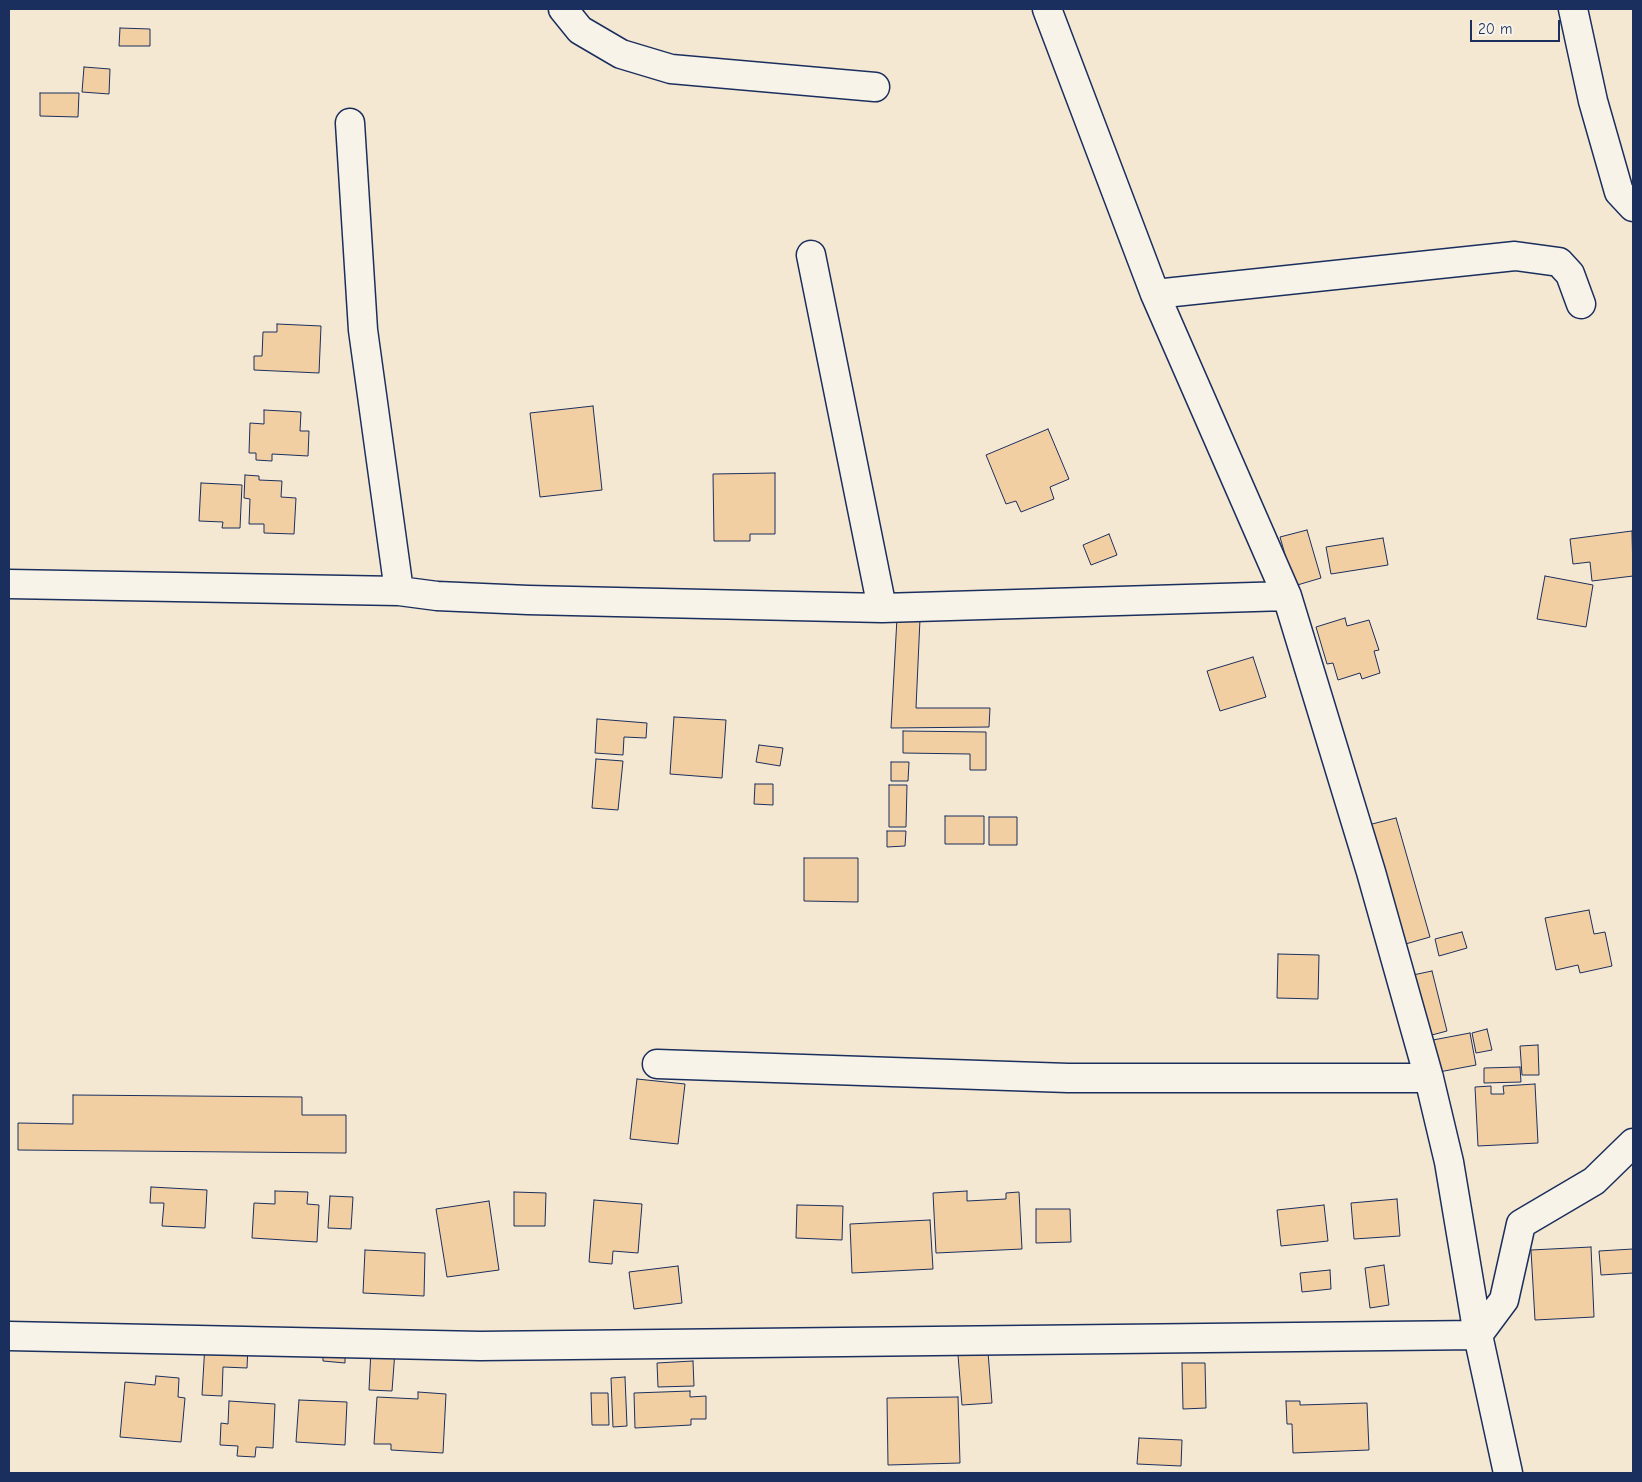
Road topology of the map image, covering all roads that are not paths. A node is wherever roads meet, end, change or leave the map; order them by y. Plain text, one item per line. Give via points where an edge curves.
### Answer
1 (563, 9) edge
2 (1047, 9) edge
3 (1573, 9) edge
4 (874, 87) dead end
5 (350, 122) dead end
6 (1633, 207) edge
7 (811, 255) dead end
8 (1155, 294) junction
9 (1581, 304) dead end
10 (9, 584) edge
11 (399, 591) junction
12 (1287, 596) junction
13 (882, 608) junction
14 (657, 1064) dead end
15 (1428, 1078) junction
16 (1633, 1143) edge
17 (1478, 1335) junction
18 (9, 1336) edge
19 (1508, 1473) edge

1 - 4 street via 580,30 621,54 671,69
2 - 8 street
3 - 6 street via 1593,101 1619,192
5 - 11 street via 363,330
7 - 13 street
8 - 9 street via 1515,256 1559,262 1570,274
8 - 12 street
10 - 11 street
11 - 13 street via 528,600
12 - 13 street
12 - 15 street
14 - 15 street via 1068,1078
15 - 17 street via 1449,1162
16 - 17 street via 1594,1181 1521,1224 1504,1300
17 - 18 street via 480,1346
17 - 19 street

